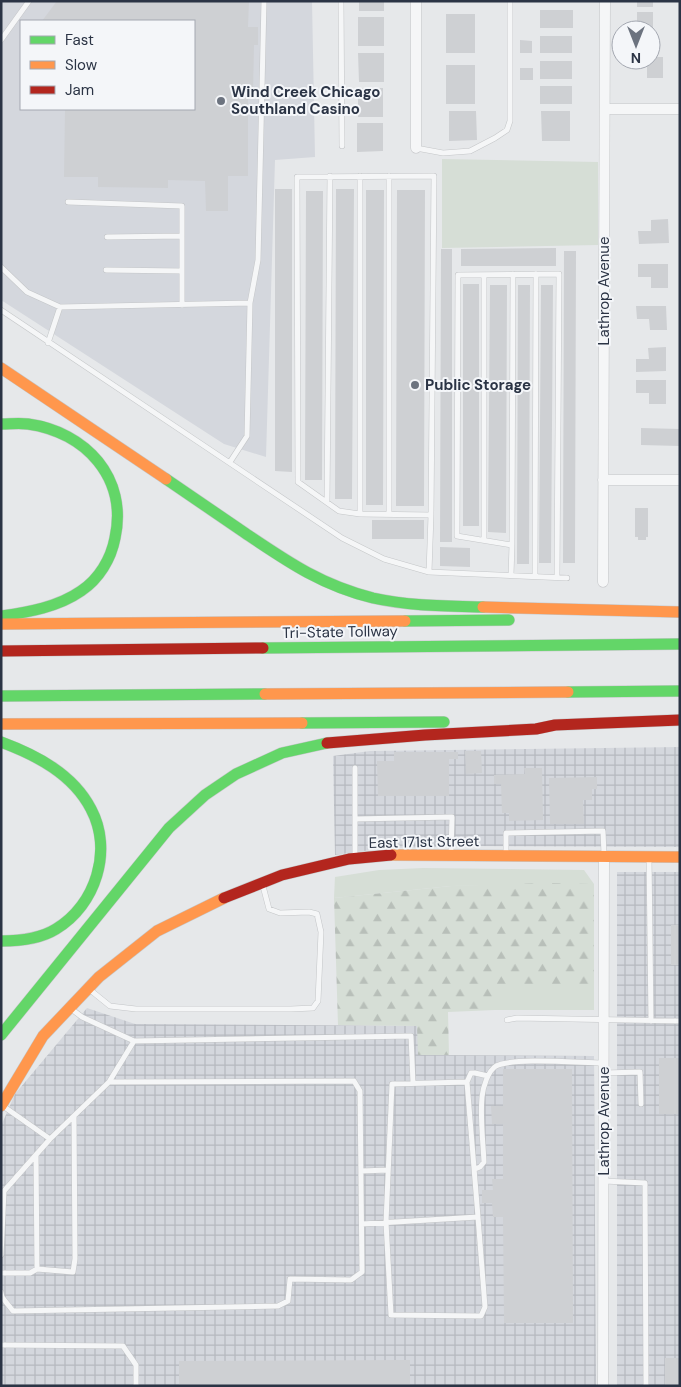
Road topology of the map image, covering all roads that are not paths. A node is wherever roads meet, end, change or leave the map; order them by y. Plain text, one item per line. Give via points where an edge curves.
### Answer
1 (29, 1) edge
2 (264, 1) edge
3 (341, 1) edge
4 (416, 1) edge
5 (510, 1) edge
6 (605, 1) edge
7 (1, 40) edge
8 (605, 109) junction
9 (680, 109) edge
10 (342, 146) dead end
11 (416, 148) joint
12 (330, 176) junction
13 (360, 176) junction
14 (389, 176) junction
15 (68, 202) dead end
16 (107, 236) dead end
17 (182, 236) junction
18 (1, 267) edge
19 (106, 270) dead end
20 (182, 271) junction
21 (513, 274) junction
22 (536, 274) junction
23 (484, 275) junction
24 (250, 303) junction
25 (182, 305) junction
26 (60, 307) junction
27 (1, 310) edge
28 (48, 343) junction
29 (1, 368) edge
30 (1, 424) edge
31 (230, 462) junction
32 (603, 480) junction
33 (680, 480) edge
34 (327, 502) junction
35 (360, 514) junction
36 (389, 514) junction
37 (431, 515) junction
38 (484, 539) junction
39 (512, 545) junction
40 (429, 572) junction
41 (511, 575) junction
42 (535, 576) junction
43 (557, 577) junction
44 (567, 578) dead end
45 (603, 582) dead end
46 (680, 612) edge
47 (1, 616) edge
48 (680, 619) edge
49 (1, 624) edge
50 (680, 644) edge
51 (1, 650) edge
52 (680, 691) edge
53 (1, 696) edge
54 (680, 720) edge
55 (1, 724) edge
56 (555, 725) junction
57 (1, 742) edge
58 (355, 768) dead end
59 (355, 819) junction
60 (451, 855) junction
61 (506, 856) junction
62 (604, 857) junction
63 (649, 857) junction
64 (680, 857) edge
65 (356, 858) junction
66 (262, 883) junction
67 (1, 941) edge
68 (89, 988) junction
69 (70, 1008) junction
70 (507, 1020) dead end
71 (604, 1020) junction
72 (651, 1021) junction
73 (680, 1021) edge
74 (1, 1035) edge
75 (134, 1041) junction
76 (604, 1068) junction
77 (488, 1076) junction
78 (110, 1082) junction
79 (467, 1082) junction
80 (413, 1083) junction
81 (3, 1103) edge
82 (641, 1104) dead end
83 (74, 1116) junction
84 (50, 1139) junction
85 (36, 1155) junction
86 (475, 1168) junction
87 (388, 1170) junction
88 (361, 1171) junction
89 (604, 1181) junction
90 (478, 1217) junction
91 (386, 1222) junction
92 (362, 1224) junction
93 (1, 1255) edge
94 (37, 1269) junction
95 (1, 1273) edge
96 (1, 1292) edge
97 (1, 1345) edge
98 (136, 1386) edge
99 (603, 1386) edge
100 (646, 1386) edge

1 - 7 lane
2 - 24 lane via 258,260
3 - 10 lane
4 - 11 street
5 - 11 lane via 510,121 507,130 470,151 443,153
6 - 8 street, Lathrop Avenue
8 - 9 street
8 - 32 street, Lathrop Avenue
12 - 13 lane
12 - 34 lane
12 - 34 lane via 297,177 298,482
13 - 14 lane
13 - 35 lane
14 - 36 lane
14 - 37 lane via 434,176
15 - 17 lane via 182,206
16 - 17 lane
17 - 20 lane
18 - 26 lane via 27,292
19 - 20 lane
20 - 25 lane
21 - 22 lane
21 - 23 lane
21 - 39 lane
22 - 42 lane
22 - 43 lane via 559,274
23 - 38 lane
23 - 38 lane via 458,275 457,536
24 - 25 lane
24 - 31 lane via 247,436
25 - 26 lane
26 - 28 lane
27 - 28 lane
28 - 31 lane
29 - 46 main road via 297,568 342,589 382,600 424,605
30 - 47 main road via 50,429 86,448 100,461 112,483 119,520 108,560 84,589 50,605
31 - 40 lane via 342,538 384,559
32 - 33 street
32 - 45 street, Lathrop Avenue
34 - 35 lane via 339,511
35 - 36 lane
36 - 37 lane
37 - 40 lane
38 - 39 lane
39 - 41 lane
40 - 41 lane
41 - 42 lane
42 - 43 lane
43 - 44 lane
48 - 49 main road
50 - 51 main road, Tri-State Tollway
52 - 53 main road
54 - 56 main road
55 - 56 main road via 536,720
56 - 74 main road via 536,730 325,743 282,753 236,774 205,795 169,828
57 - 67 main road via 40,758 67,778 91,810 101,848 100,868 93,887 75,915 46,934 24,940
58 - 59 lane
59 - 60 lane via 452,817
59 - 65 lane
60 - 61 main road, East 171st Street
60 - 65 main road, East 171st Street via 401,854
61 - 62 main road, East 171st Street
61 - 62 lane via 506,833 603,831
62 - 63 main road, East 171st Street
62 - 71 street, Lathrop Avenue
63 - 64 main road, East 171st Street
63 - 72 lane
65 - 66 main road, East 171st Street via 282,875
66 - 68 main road, East 171st Street via 218,900 157,931
66 - 68 lane via 269,909 280,913 317,914 321,932 318,1001 313,1008 136,1009 110,1006
68 - 69 main road, East 171st Street
69 - 75 lane
69 - 81 main road, East 171st Street via 43,1036
70 - 71 lane
71 - 72 lane
71 - 76 street, Lathrop Avenue
72 - 73 lane
75 - 78 lane
75 - 80 lane via 411,1036
76 - 77 lane via 522,1062 494,1067
76 - 82 lane via 640,1072
76 - 89 street, Lathrop Avenue
77 - 79 lane via 471,1073
77 - 86 lane via 482,1096 484,1162
78 - 83 lane
78 - 88 lane via 354,1081 360,1091
79 - 80 lane
79 - 86 lane
80 - 87 lane via 392,1084
81 - 84 lane
83 - 84 lane
83 - 94 lane via 73,1272
84 - 85 lane
85 - 93 lane via 4,1191
85 - 94 lane
86 - 90 lane
87 - 88 lane
87 - 91 lane
88 - 92 lane
89 - 99 street, Lathrop Avenue
89 - 100 lane via 645,1183
90 - 91 lane
90 - 91 lane via 485,1307 480,1316 391,1315
91 - 92 lane
92 - 96 lane via 362,1272 351,1280 290,1279 288,1301 278,1306 13,1311
94 - 95 lane via 30,1273
97 - 98 lane via 123,1346 136,1365

